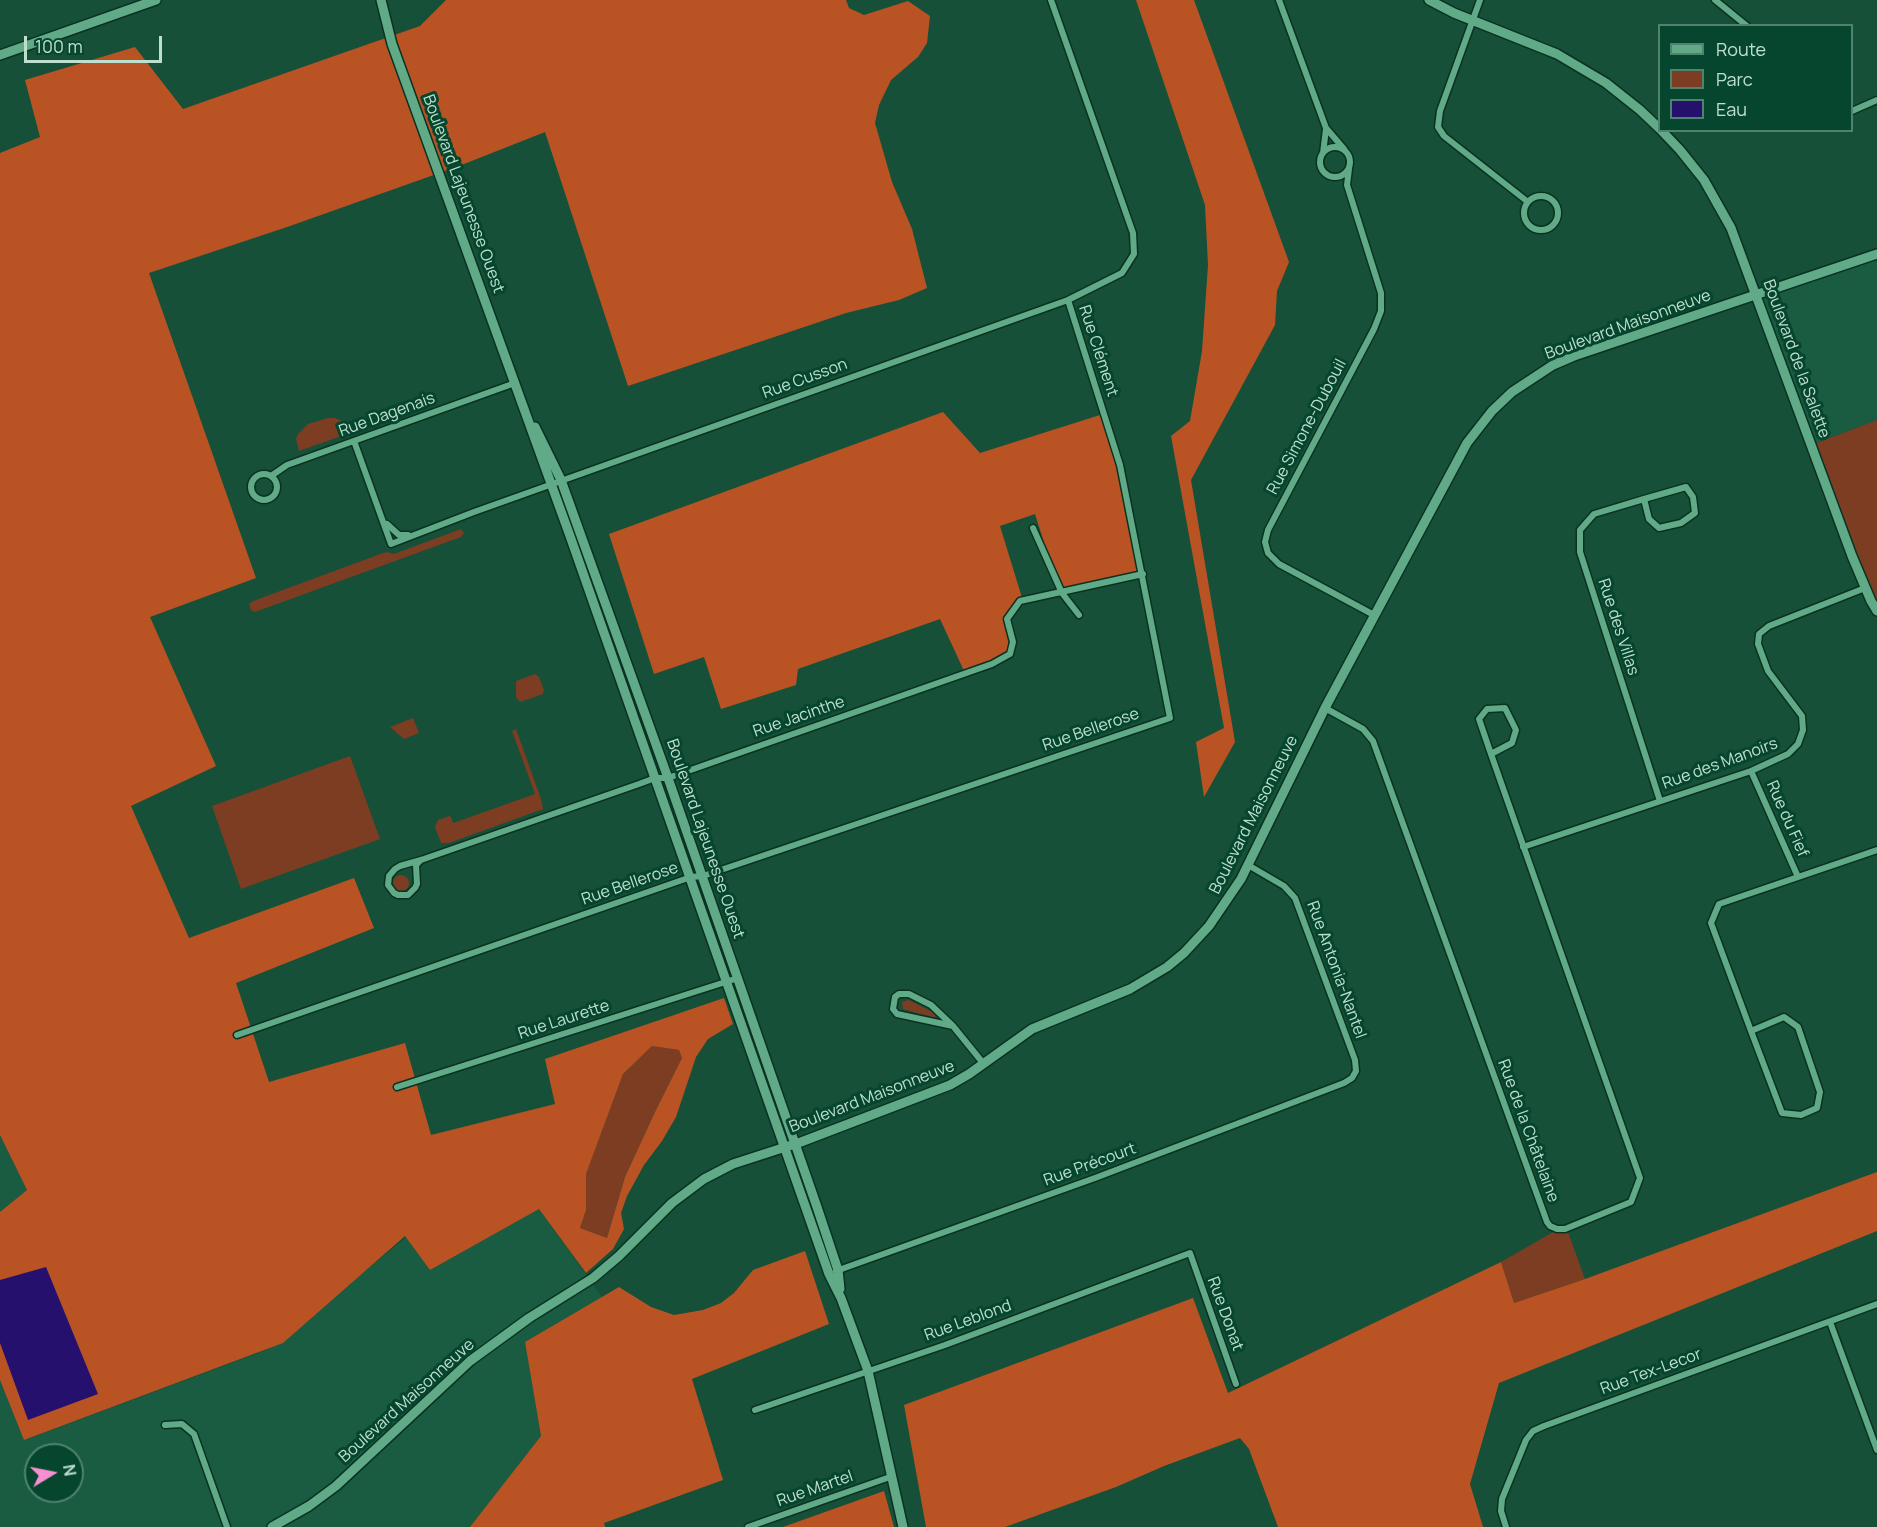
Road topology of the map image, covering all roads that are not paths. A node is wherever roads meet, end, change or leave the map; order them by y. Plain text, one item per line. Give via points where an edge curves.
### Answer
1 (156, 0) edge
2 (381, 0) edge
3 (1051, 0) edge
4 (1279, 0) edge
5 (1429, 0) edge
6 (1480, 0) edge
7 (1720, 1) edge
8 (1472, 20) junction
9 (1745, 24) edge
10 (0, 55) edge
11 (1877, 100) edge
12 (1853, 110) edge
13 (1326, 128) junction
14 (1658, 128) edge
15 (1662, 132) edge
16 (1344, 149) junction
17 (1323, 153) junction
18 (1349, 169) junction
19 (1332, 177) junction
20 (1350, 197) junction
21 (1528, 202) junction
22 (1877, 254) edge
23 (1757, 296) junction
24 (1068, 300) junction
25 (515, 383) junction
26 (520, 398) junction
27 (354, 441) junction
28 (271, 476) junction
29 (561, 480) junction
30 (551, 484) junction
31 (1644, 499) junction
32 (378, 506) junction
33 (1033, 528) dead end
34 (421, 533) junction
35 (1143, 574) junction
36 (1865, 588) junction
37 (1061, 592) junction
38 (1877, 611) edge
39 (1079, 615) dead end
40 (1374, 615) junction
41 (1325, 708) junction
42 (1170, 718) joint
43 (1491, 754) junction
44 (1751, 771) junction
45 (655, 778) junction
46 (668, 778) junction
47 (1660, 801) junction
48 (1523, 847) junction
49 (1877, 850) edge
50 (421, 860) junction
51 (1248, 865) junction
52 (703, 876) junction
53 (1798, 877) junction
54 (691, 878) junction
55 (738, 978) junction
56 (728, 981) junction
57 (953, 1026) junction
58 (1751, 1031) junction
59 (237, 1035) dead end
60 (983, 1063) junction
61 (1356, 1073) joint
62 (397, 1087) dead end
63 (795, 1143) junction
64 (784, 1147) junction
65 (1190, 1253) joint
66 (834, 1272) junction
67 (1877, 1304) edge
68 (1830, 1322) junction
69 (868, 1371) junction
70 (1236, 1384) dead end
71 (754, 1410) dead end
72 (165, 1425) dead end
73 (1877, 1450) edge
74 (890, 1477) junction
75 (227, 1527) edge
76 (272, 1527) edge
77 (748, 1527) edge
78 (903, 1527) edge
79 (1506, 1527) edge

1 - 10 street
2 - 25 street, Boulevard Lajeunesse Ouest via 392,44
3 - 24 street, Rue Clément via 1133,233 1134,254 1122,273
4 - 13 street, Rue Simone-Dubouil
5 - 8 street, Boulevard de la Salette
6 - 8 street
7 - 9 street
8 - 14 street, Boulevard de la Salette via 1534,43 1577,65 1624,97
8 - 21 street via 1438,127 1444,136
11 - 12 street
13 - 16 street, Rue Simone-Dubouil
13 - 17 street, Rue Simone-Dubouil
15 - 23 street, Boulevard de la Salette via 1692,164 1718,202
16 - 17 street via 1333,147
16 - 18 street, Rue Simone-Dubouil via 1350,158
17 - 19 street, Rue Simone-Dubouil via 1322,170
18 - 19 street
18 - 20 street, Rue Simone-Dubouil
19 - 20 street, Rue Simone-Dubouil
20 - 40 street, Rue Simone-Dubouil via 1381,293 1381,310 1265,542 1268,553 1280,564
21 - 21 street via 1524,217 1530,226 1540,230 1554,223 1557,213 1551,200 1542,196
22 - 23 street, Boulevard Maisonneuve
23 - 36 street, Boulevard de la Salette
23 - 40 street, Boulevard Maisonneuve via 1564,360 1512,392 1467,443
24 - 29 street, Rue Cusson
24 - 35 street, Rue Clément via 1120,465
25 - 26 street, Boulevard Lajeunesse Ouest
25 - 27 street, Rue Dagenais
26 - 29 street, Boulevard Lajeunesse Ouest
26 - 30 street, Boulevard Lajeunesse Ouest
27 - 28 street, Rue Dagenais via 287,465
27 - 32 street
28 - 28 street, Rue Dagenais via 258,475 252,481 252,494 259,500 272,498 277,491 277,482
29 - 30 street, Rue Cusson
29 - 46 street, Boulevard Lajeunesse Ouest
30 - 34 street, Rue Cusson
30 - 45 street, Boulevard Lajeunesse Ouest
31 - 31 street, Rue des Villas via 1686,487 1694,497 1695,513 1681,523 1659,528 1649,519
31 - 47 street, Rue des Villas via 1594,514 1580,530 1580,552
32 - 34 street via 395,532
32 - 34 street, Rue Cusson via 392,544
33 - 37 street
35 - 37 street, Rue Jacinthe
35 - 42 street, Rue Clément
36 - 38 street, Boulevard de la Salette
36 - 44 street, Rue des Manoirs via 1769,626 1759,634 1758,644 1768,671 1802,716 1803,730 1798,744 1788,754
37 - 39 street
37 - 46 street, Rue Jacinthe via 1020,601 1007,619 1013,642 1010,654 992,664
40 - 41 street, Boulevard Maisonneuve
41 - 48 street, Rue de la Châtelaine via 1363,729 1373,741 1547,1222 1565,1229 1631,1202 1640,1178
41 - 51 street, Boulevard Maisonneuve
42 - 52 street, Rue Bellerose
43 - 43 street, Rue de la Châtelaine via 1479,719 1487,709 1505,708 1516,730 1512,743
43 - 48 street, Rue de la Châtelaine
44 - 47 street, Rue des Manoirs
44 - 53 street, Rue du Fief
45 - 46 street, Rue Jacinthe
45 - 50 street, Rue Jacinthe
45 - 54 street, Boulevard Lajeunesse Ouest
46 - 52 street, Boulevard Lajeunesse Ouest
47 - 48 street, Rue des Manoirs
49 - 53 street
50 - 50 street, Rue Jacinthe via 391,872 388,885 394,893 408,895 415,888 416,865
51 - 60 street, Boulevard Maisonneuve via 1209,926 1167,967 1130,989 1032,1029
51 - 61 street, Rue Antonia-Nantel via 1284,886 1295,898 1355,1060
52 - 54 street, Rue Bellerose
52 - 55 street, Boulevard Lajeunesse Ouest
53 - 58 street via 1719,904 1711,923
54 - 56 street, Boulevard Lajeunesse Ouest
54 - 59 street, Rue Bellerose
55 - 56 street, Rue Laurette
55 - 63 street, Boulevard Lajeunesse Ouest
56 - 62 street, Rue Laurette
56 - 64 street, Boulevard Lajeunesse Ouest
57 - 57 street via 916,996 904,993 894,998 893,1009 897,1014
57 - 60 street
58 - 58 street via 1782,1113 1801,1115 1817,1108 1820,1092 1798,1027 1784,1017
60 - 63 street, Boulevard Maisonneuve via 943,1088
61 - 66 street, Rue Précourt via 1344,1083
63 - 64 street, Boulevard Maisonneuve
63 - 66 street, Boulevard Lajeunesse Ouest
64 - 66 street, Boulevard Lajeunesse Ouest
64 - 76 street, Boulevard Maisonneuve via 727,1167 694,1185 608,1266 470,1361 336,1486
65 - 69 street, Rue Leblond
65 - 70 street, Rue Donat
66 - 69 street, Boulevard Lajeunesse Ouest
67 - 68 street, Rue Tex-Lecor
68 - 73 street
68 - 79 street, Rue Tex-Lecor via 1533,1431 1502,1499
69 - 71 street, Rue Leblond
69 - 74 street, Boulevard Lajeunesse Ouest
72 - 75 street via 182,1424 194,1434
74 - 77 street, Rue Martel
74 - 78 street, Boulevard Lajeunesse Ouest

